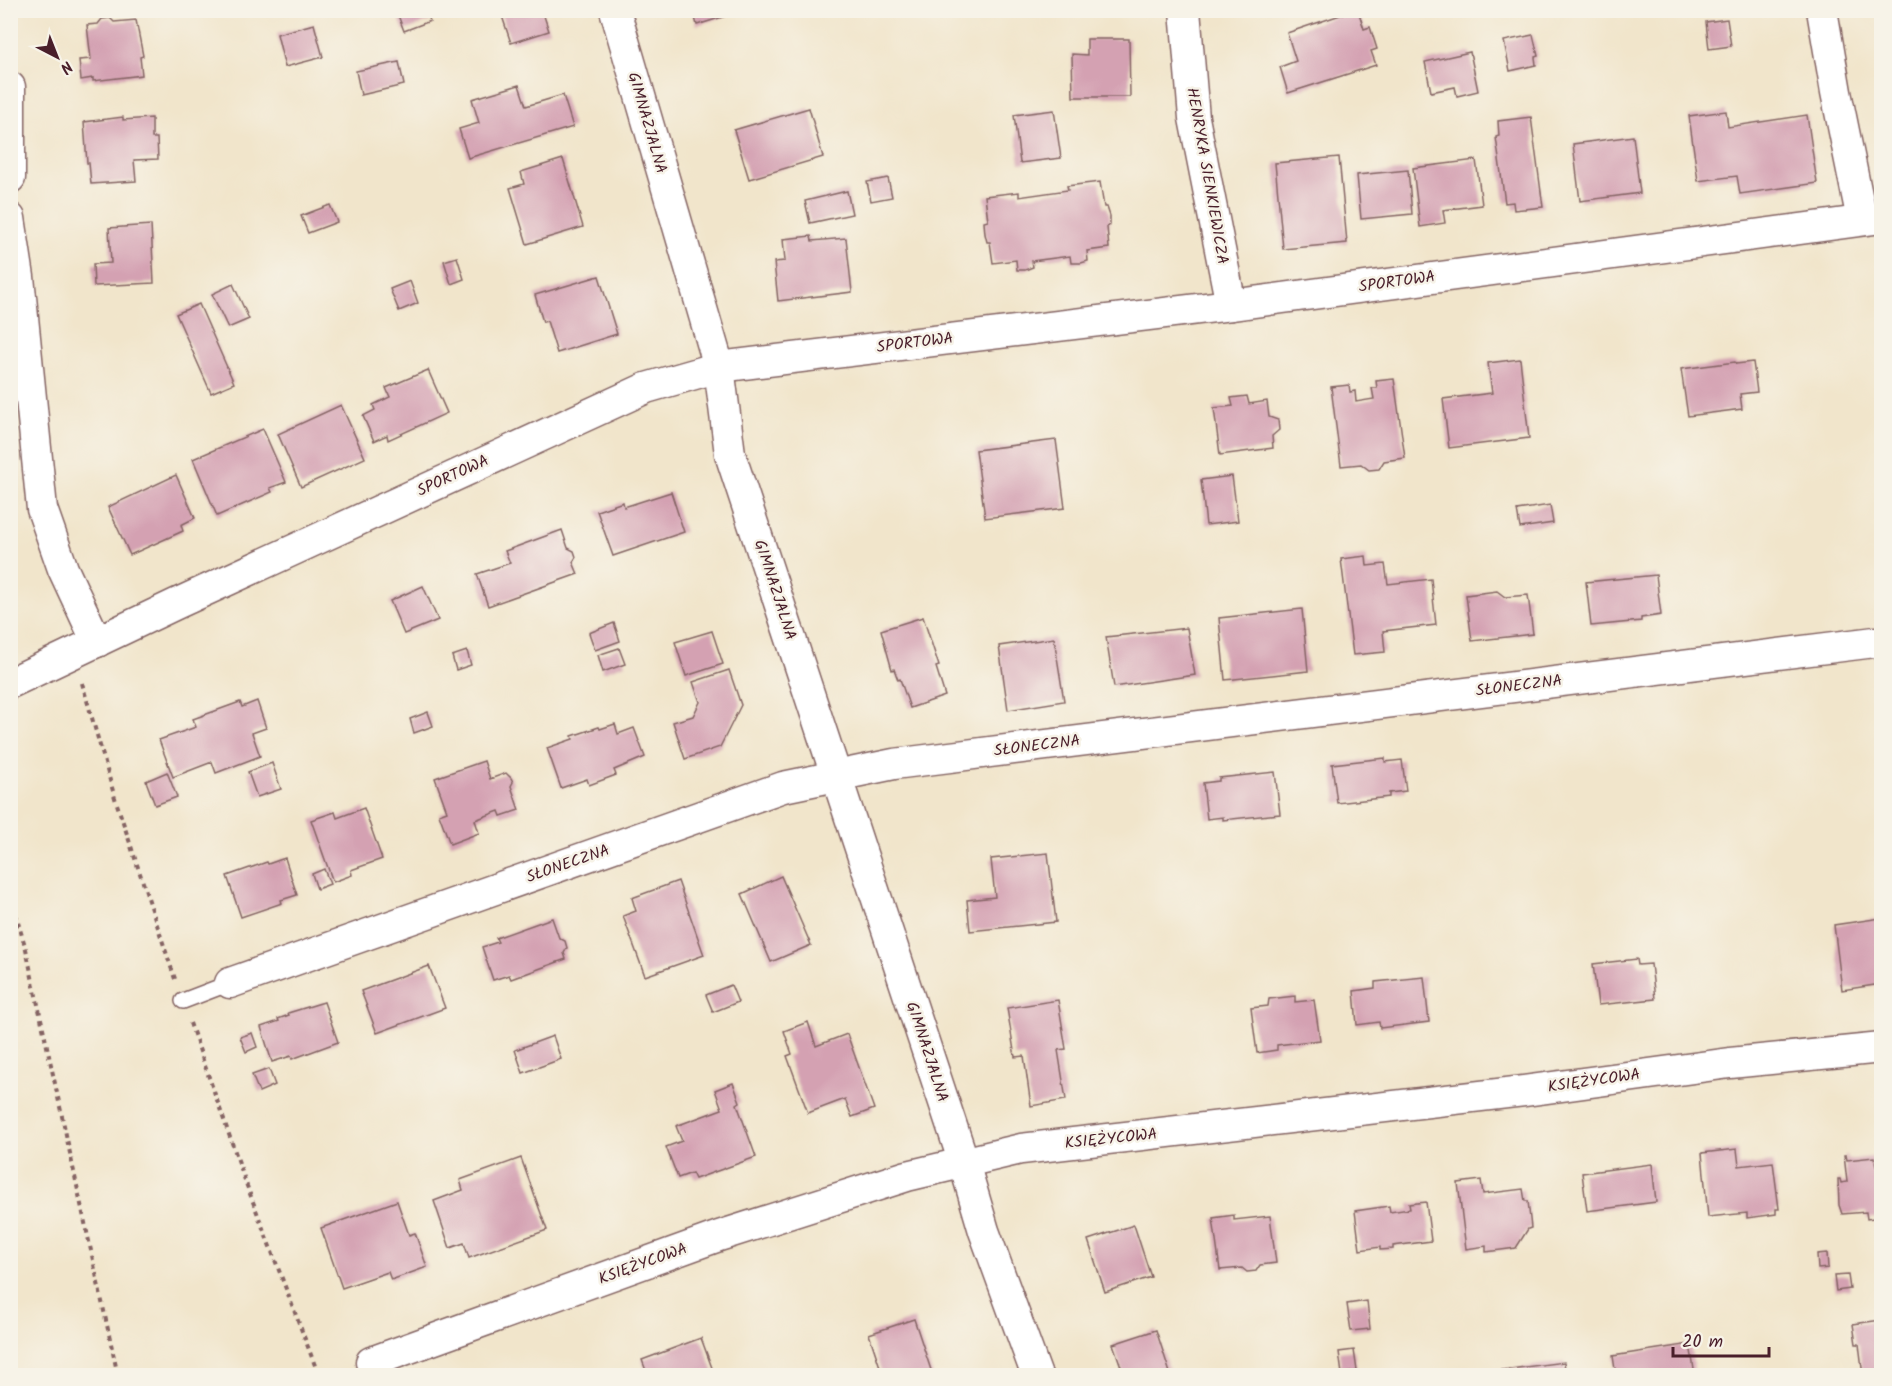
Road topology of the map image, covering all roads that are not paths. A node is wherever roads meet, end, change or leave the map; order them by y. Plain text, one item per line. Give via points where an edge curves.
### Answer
1 (615, 10) edge
2 (1185, 10) edge
3 (1822, 10) edge
4 (10, 87) edge
5 (10, 178) edge
6 (10, 218) edge
7 (1872, 219) edge
8 (1231, 304) junction
9 (718, 367) junction
10 (97, 642) junction
11 (1875, 642) dead end
12 (10, 683) edge
13 (836, 776) junction
14 (230, 983) joint
15 (183, 1001) dead end
16 (1881, 1048) edge
17 (964, 1163) junction
18 (371, 1362) dead end
19 (1037, 1376) edge

1 - 9 street, GIMNAZJALNA
2 - 8 street, HENRYKA SIENKIEWICZA via 1194,118
3 - 7 street
4 - 5 street
6 - 10 street via 42,510 63,569
7 - 8 street, SPORTOWA
8 - 9 street, SPORTOWA
9 - 10 street, SPORTOWA via 646,387
9 - 13 street, GIMNAZJALNA via 730,454
10 - 12 street, SPORTOWA
11 - 13 street, SŁONECZNA via 894,764
13 - 14 street, SŁONECZNA via 783,787
13 - 17 street, GIMNAZJALNA
14 - 15 lane
16 - 17 street, KSIĘŻYCOWA via 1021,1149
17 - 18 street, KSIĘŻYCOWA via 907,1176 719,1236
17 - 19 street, GIMNAZJALNA via 984,1231

